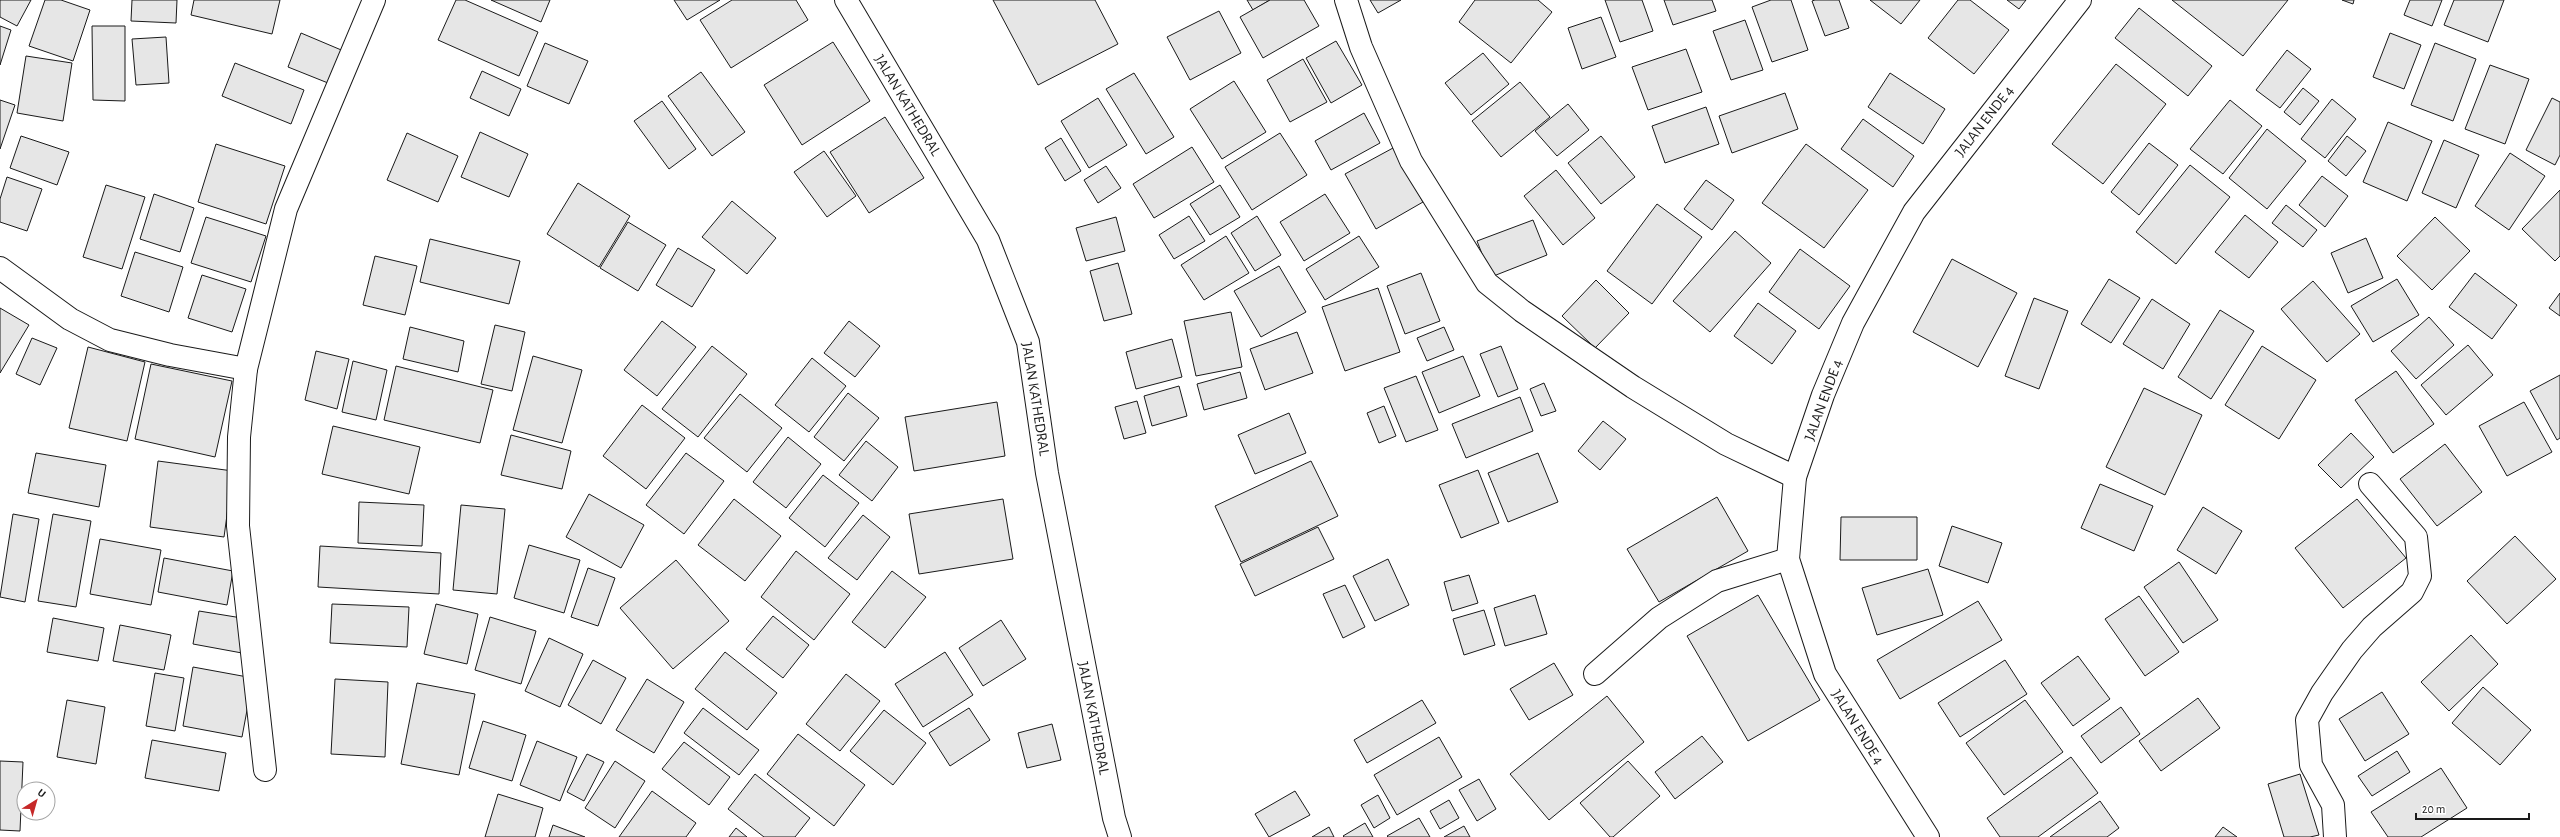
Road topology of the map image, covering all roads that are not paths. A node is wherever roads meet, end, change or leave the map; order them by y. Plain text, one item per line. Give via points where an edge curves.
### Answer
1 (374, 0) edge
2 (846, 0) edge
3 (1346, 0) edge
4 (2080, 0) edge
5 (0, 268) edge
6 (246, 369) junction
7 (1795, 477) junction
8 (2370, 484) dead end
9 (1788, 559) junction
10 (1595, 674) dead end
11 (265, 770) dead end
12 (1120, 837) edge
13 (1928, 837) edge
14 (2334, 837) edge

1 - 6 main road via 286,209
2 - 12 main road, JALAN KATHEDRAL via 988,240 1028,342 1048,473 1114,818
3 - 7 main road via 1361,47 1411,161 1486,283 1522,311 1633,387 1726,444
4 - 7 main road, JALAN ENDE 4 via 1914,212 1853,323 1823,395
5 - 6 main road via 70,319 110,340 170,355
6 - 11 main road via 239,437 238,526
7 - 9 main road, JALAN ENDE 4
8 - 14 main road via 2416,537 2420,576 2412,592 2372,627 2352,650 2307,720 2311,765 2333,805
9 - 10 main road via 1717,581 1659,618
9 - 13 main road, JALAN ENDE 4 via 1825,674

